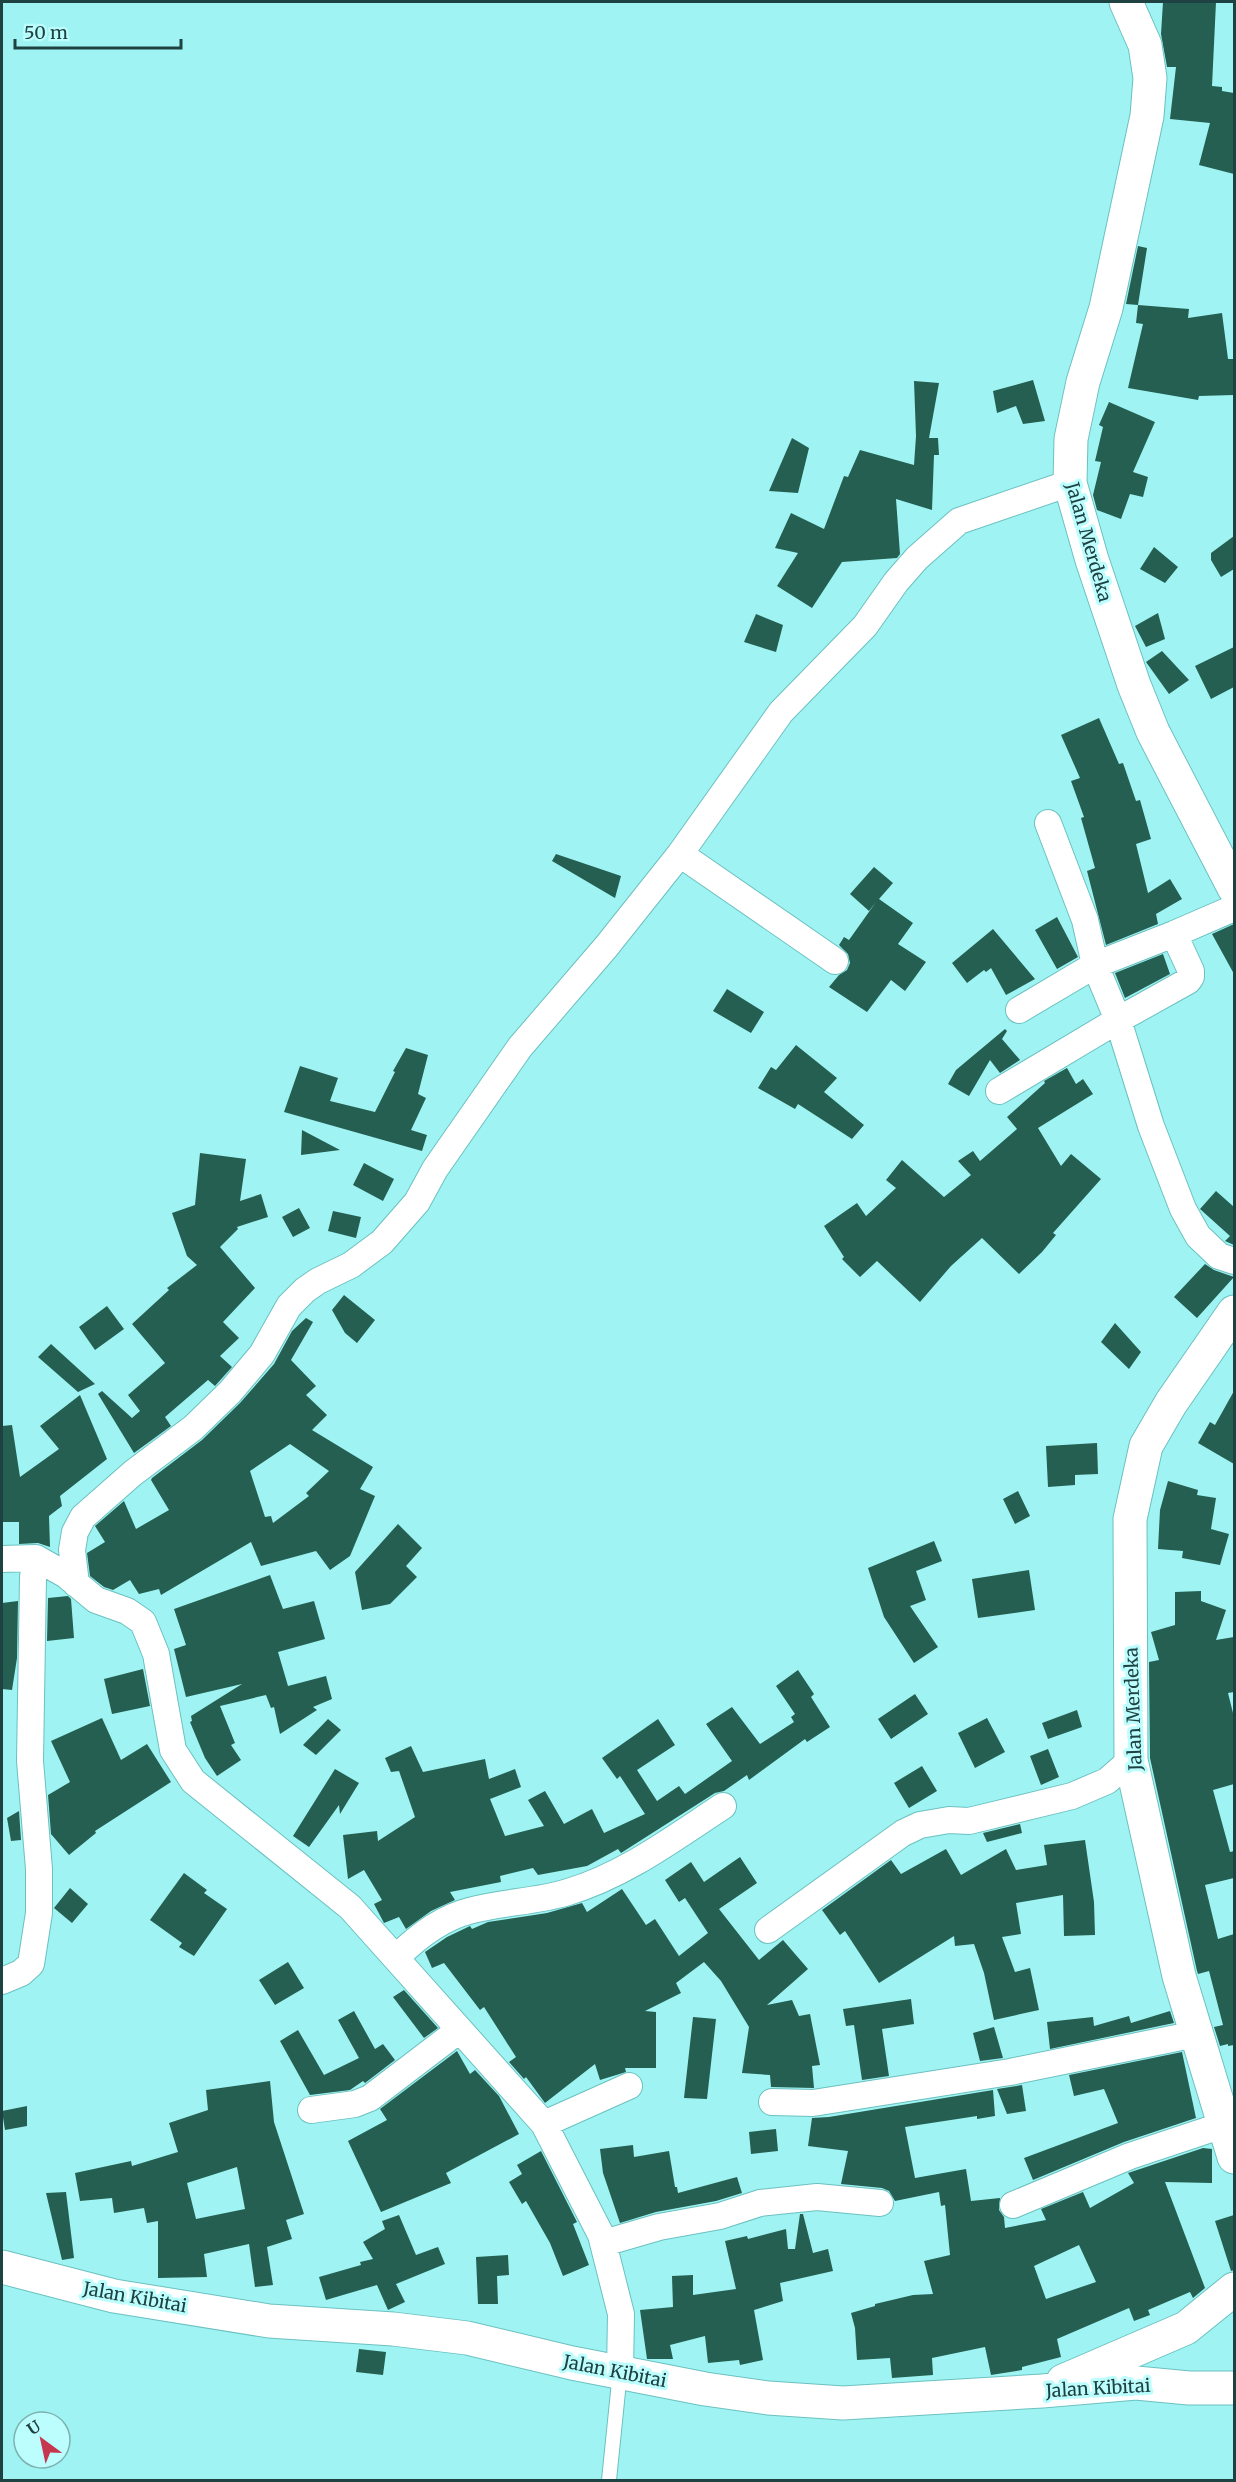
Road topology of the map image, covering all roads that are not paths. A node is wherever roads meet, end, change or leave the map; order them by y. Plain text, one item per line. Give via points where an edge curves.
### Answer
1 (1126, 2) edge
2 (1070, 483) junction
3 (1048, 823) dead end
4 (680, 854) junction
5 (1234, 888) edge
6 (1234, 908) edge
7 (1174, 934) junction
8 (835, 961) dead end
9 (1095, 965) junction
10 (1019, 1010) dead end
11 (1118, 1020) junction
12 (999, 1091) dead end
13 (1234, 1261) edge
14 (1234, 1312) edge
15 (36, 1558) junction
16 (2, 1559) edge
17 (76, 1584) junction
18 (1131, 1760) junction
19 (723, 1806) dead end
20 (768, 1930) dead end
21 (397, 1957) junction
22 (2, 1981) edge
23 (458, 2031) junction
24 (1196, 2034) junction
25 (629, 2086) dead end
26 (772, 2102) dead end
27 (311, 2110) dead end
28 (544, 2124) junction
29 (1224, 2125) junction
30 (1234, 2157) edge
31 (880, 2203) dead end
32 (1012, 2205) dead end
33 (604, 2243) junction
34 (2, 2267) edge
35 (1234, 2289) edge
36 (620, 2371) junction
37 (1234, 2388) edge
38 (1042, 2391) junction
39 (609, 2481) edge

1 - 2 street, Jalan Merdeka via 1145,45 1150,78 1147,116 1106,308 1083,382 1071,439
2 - 4 street via 959,521 917,558 865,626 781,712
2 - 5 street, Jalan Merdeka via 1095,571 1145,713
3 - 9 street via 1085,920
4 - 8 street
4 - 17 street via 520,1047 435,1169 417,1202 382,1242 351,1265 305,1290 289,1305 262,1354 230,1392 193,1428 133,1473 84,1517 75,1532 72,1550
6 - 7 street
7 - 9 street
7 - 11 street via 1191,977 1184,985
9 - 10 street
9 - 11 street
11 - 12 street
11 - 13 street via 1150,1126 1183,1209 1198,1236 1219,1257
14 - 18 street, Jalan Merdeka via 1146,1446 1130,1519
15 - 16 street
15 - 17 street
15 - 22 street via 30,1761 39,1913 31,1964
17 - 21 street via 96,1600 127,1611 143,1622 156,1654 173,1750 193,1781 350,1907
18 - 20 street via 1107,1780 1072,1796 969,1821 920,1825 903,1833
18 - 24 street, Jalan Merdeka via 1179,1976
19 - 21 street via 623,1871 568,1893 462,1913 435,1927
21 - 23 street
23 - 27 street via 370,2098
23 - 28 street
24 - 26 street via 1010,2072 813,2103
24 - 29 street, Jalan Merdeka
25 - 28 street
28 - 33 street
29 - 30 street, Jalan Merdeka
29 - 32 street via 1130,2156
31 - 33 street via 817,2198 760,2203
33 - 36 street via 621,2314
34 - 36 street, Jalan Kibitai via 114,2296 269,2320 466,2338
35 - 38 street via 1186,2328
36 - 38 street, Jalan Kibitai via 768,2398 843,2403
36 - 39 lane
37 - 38 street, Jalan Kibitai via 1136,2383

